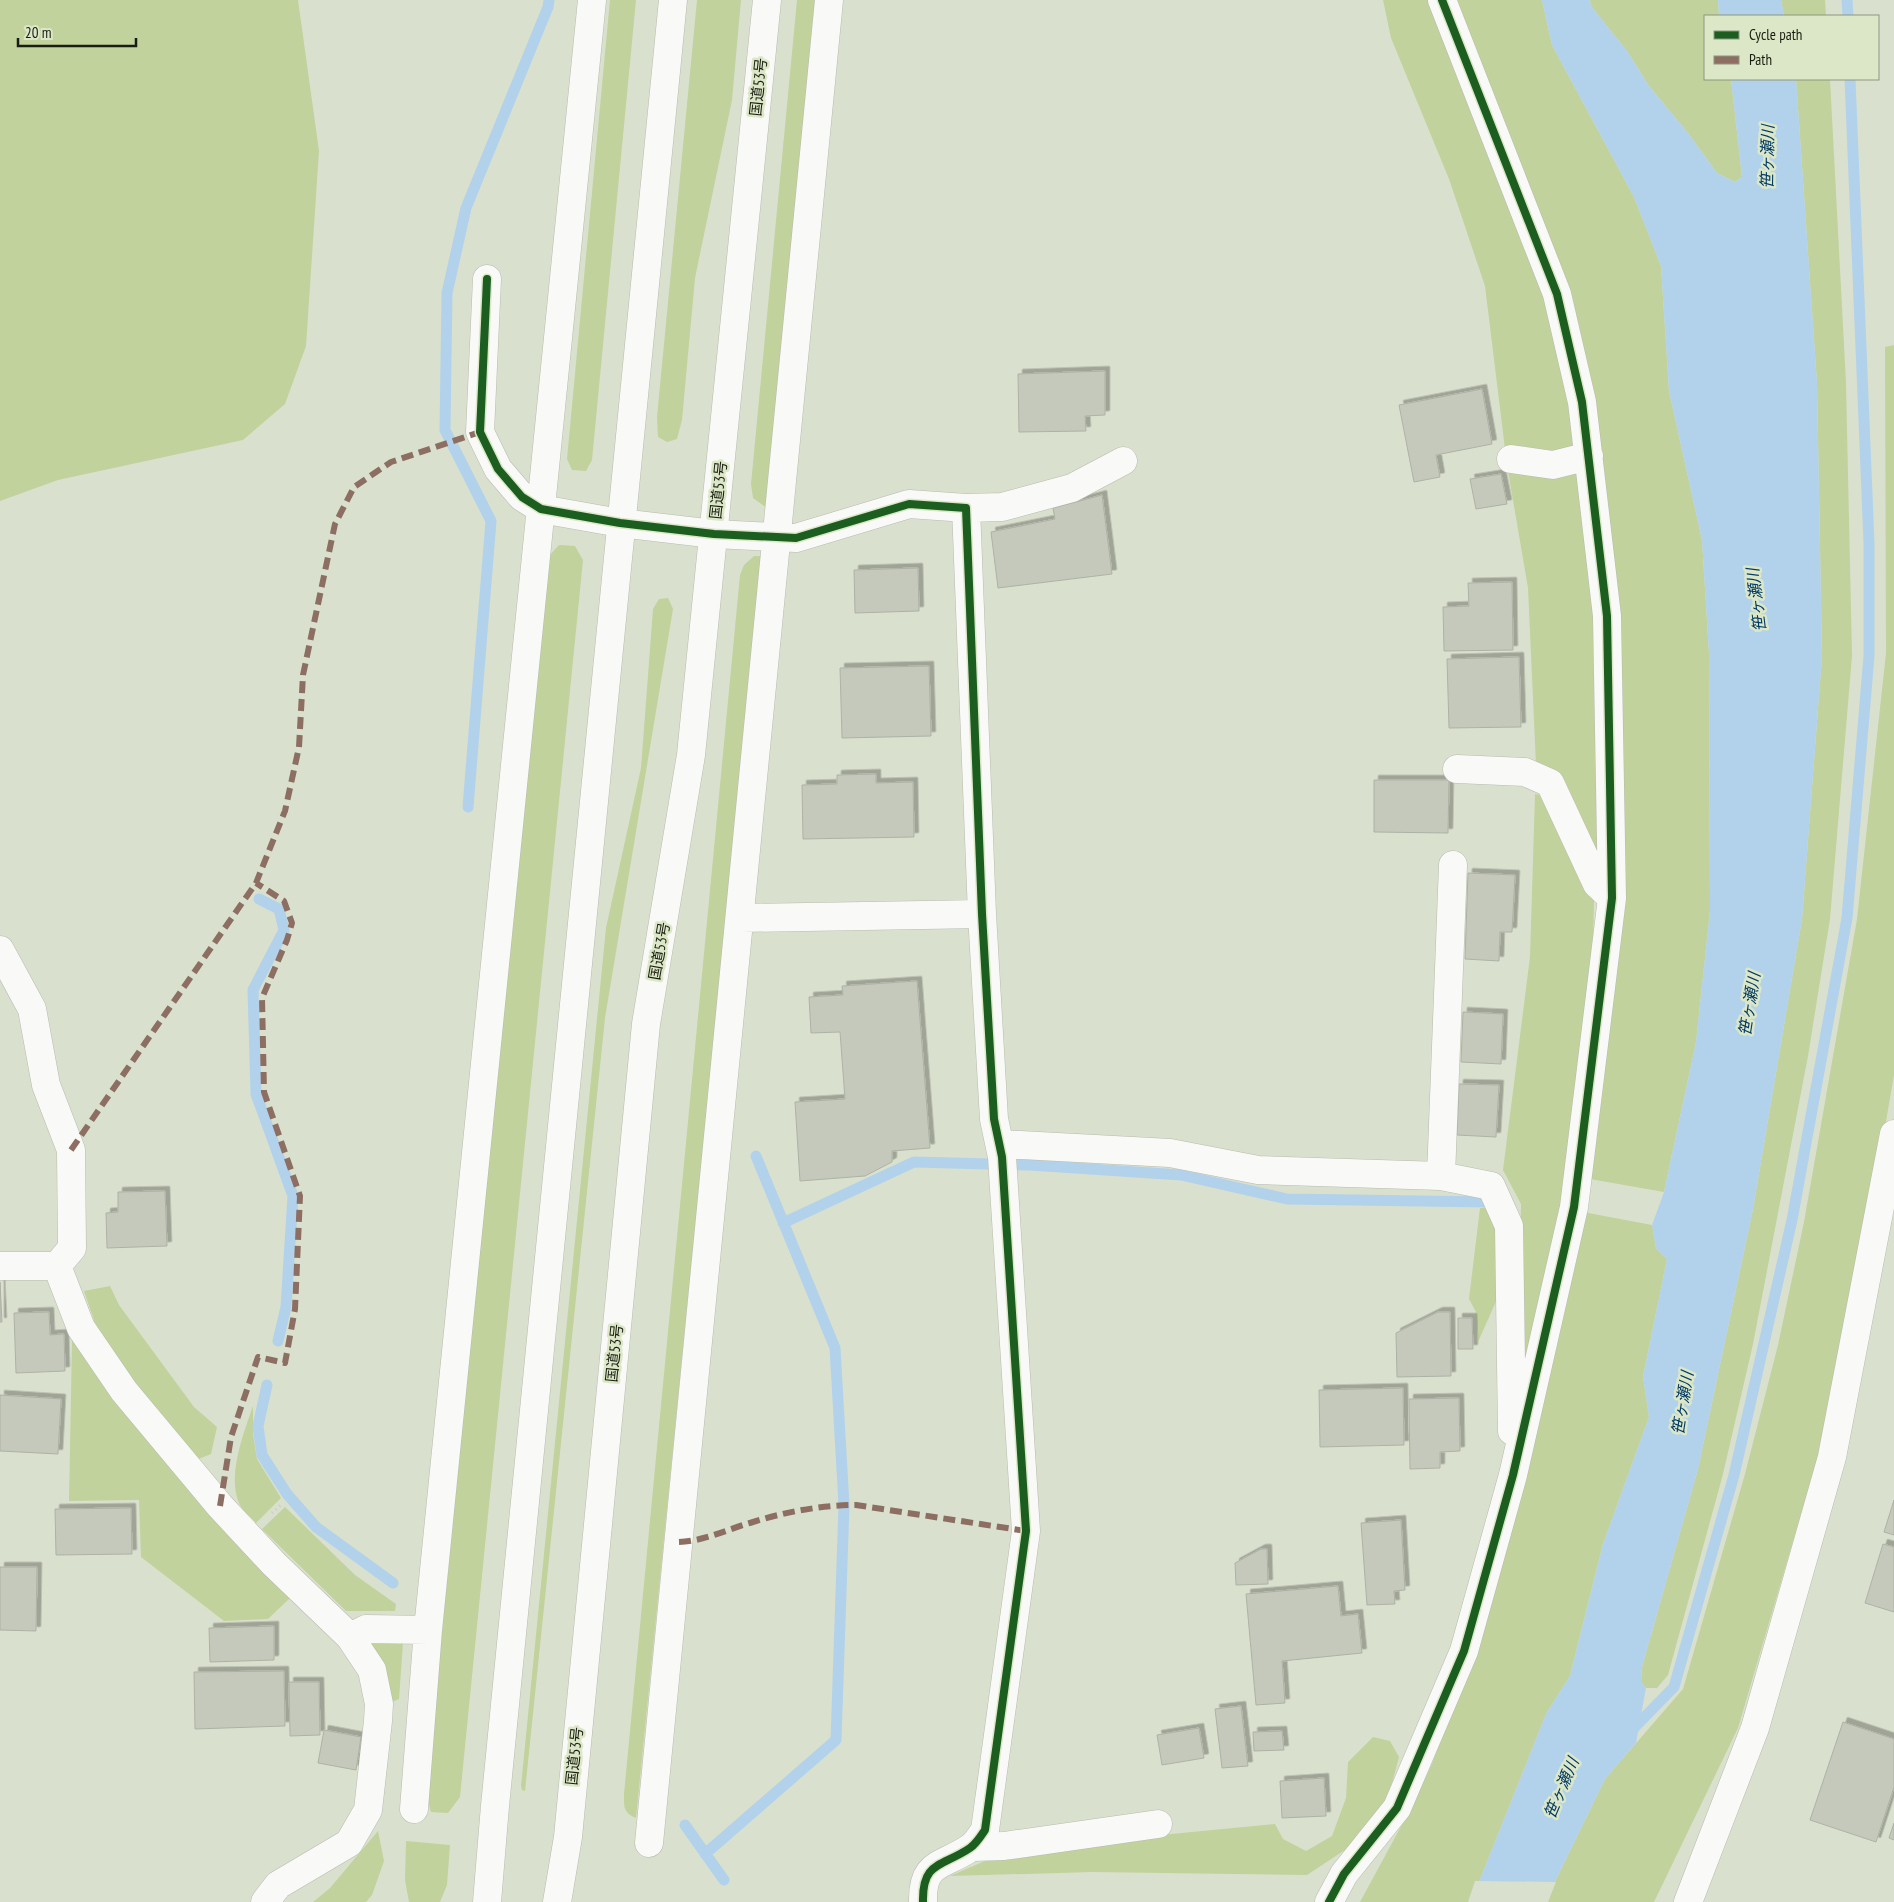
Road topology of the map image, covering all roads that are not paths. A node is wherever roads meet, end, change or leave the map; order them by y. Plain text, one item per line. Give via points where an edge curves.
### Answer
1 (592, 0) edge
2 (673, 0) edge
3 (767, 0) edge
4 (828, 0) edge
5 (1442, 0) edge
6 (487, 279) dead end
7 (1589, 456) junction
8 (1511, 459) dead end
9 (1124, 461) dead end
10 (966, 508) junction
11 (540, 510) junction
12 (620, 523) junction
13 (714, 534) junction
14 (777, 537) junction
15 (1457, 769) dead end
16 (1453, 865) dead end
17 (1612, 898) junction
18 (982, 914) junction
19 (741, 918) junction
20 (0, 950) edge
21 (1894, 1134) edge
22 (1001, 1157) junction
23 (1441, 1176) junction
24 (0, 1266) edge
25 (56, 1266) junction
26 (1513, 1475) junction
27 (428, 1630) junction
28 (350, 1637) junction
29 (414, 1808) dead end
30 (1158, 1824) dead end
31 (649, 1843) dead end
32 (972, 1847) junction
33 (265, 1902) edge
34 (487, 1902) edge
35 (557, 1902) edge
36 (923, 1902) edge
37 (1329, 1902) edge
38 (1688, 1902) edge

1 - 11 main road
2 - 12 main road
3 - 13 main road, 国道53号
4 - 14 main road
5 - 7 main road via 1557,294 1582,402
6 - 11 main road via 480,432 498,469 522,497
7 - 8 main road via 1553,465
7 - 17 main road via 1607,616
9 - 10 main road via 1072,488 1002,507
10 - 14 main road via 909,504 796,538
10 - 18 main road
11 - 12 main road
11 - 27 main road
12 - 13 main road
12 - 34 main road
13 - 14 main road
13 - 35 main road, 国道53号 via 691,756 646,1024 568,1837
14 - 19 main road
15 - 17 main road via 1524,772 1550,783 1597,884
16 - 23 main road
17 - 26 main road via 1574,1207
18 - 19 main road
18 - 22 main road via 994,1118
19 - 31 main road
20 - 25 main road via 32,1009 46,1085 71,1150 72,1248
21 - 38 main road via 1832,1457 1755,1728
22 - 23 main road via 1170,1153 1258,1170
22 - 32 main road via 1026,1531 985,1830
23 - 26 main road via 1491,1186 1509,1226
24 - 25 main road
25 - 28 main road via 81,1328 124,1391 220,1506 274,1564
26 - 37 main road via 1464,1651 1397,1808 1344,1874
27 - 28 main road via 366,1629
27 - 29 main road
28 - 33 main road via 372,1670 379,1704 368,1810 349,1843 278,1885
30 - 32 main road via 1004,1846
32 - 36 main road via 930,1870 922,1885

